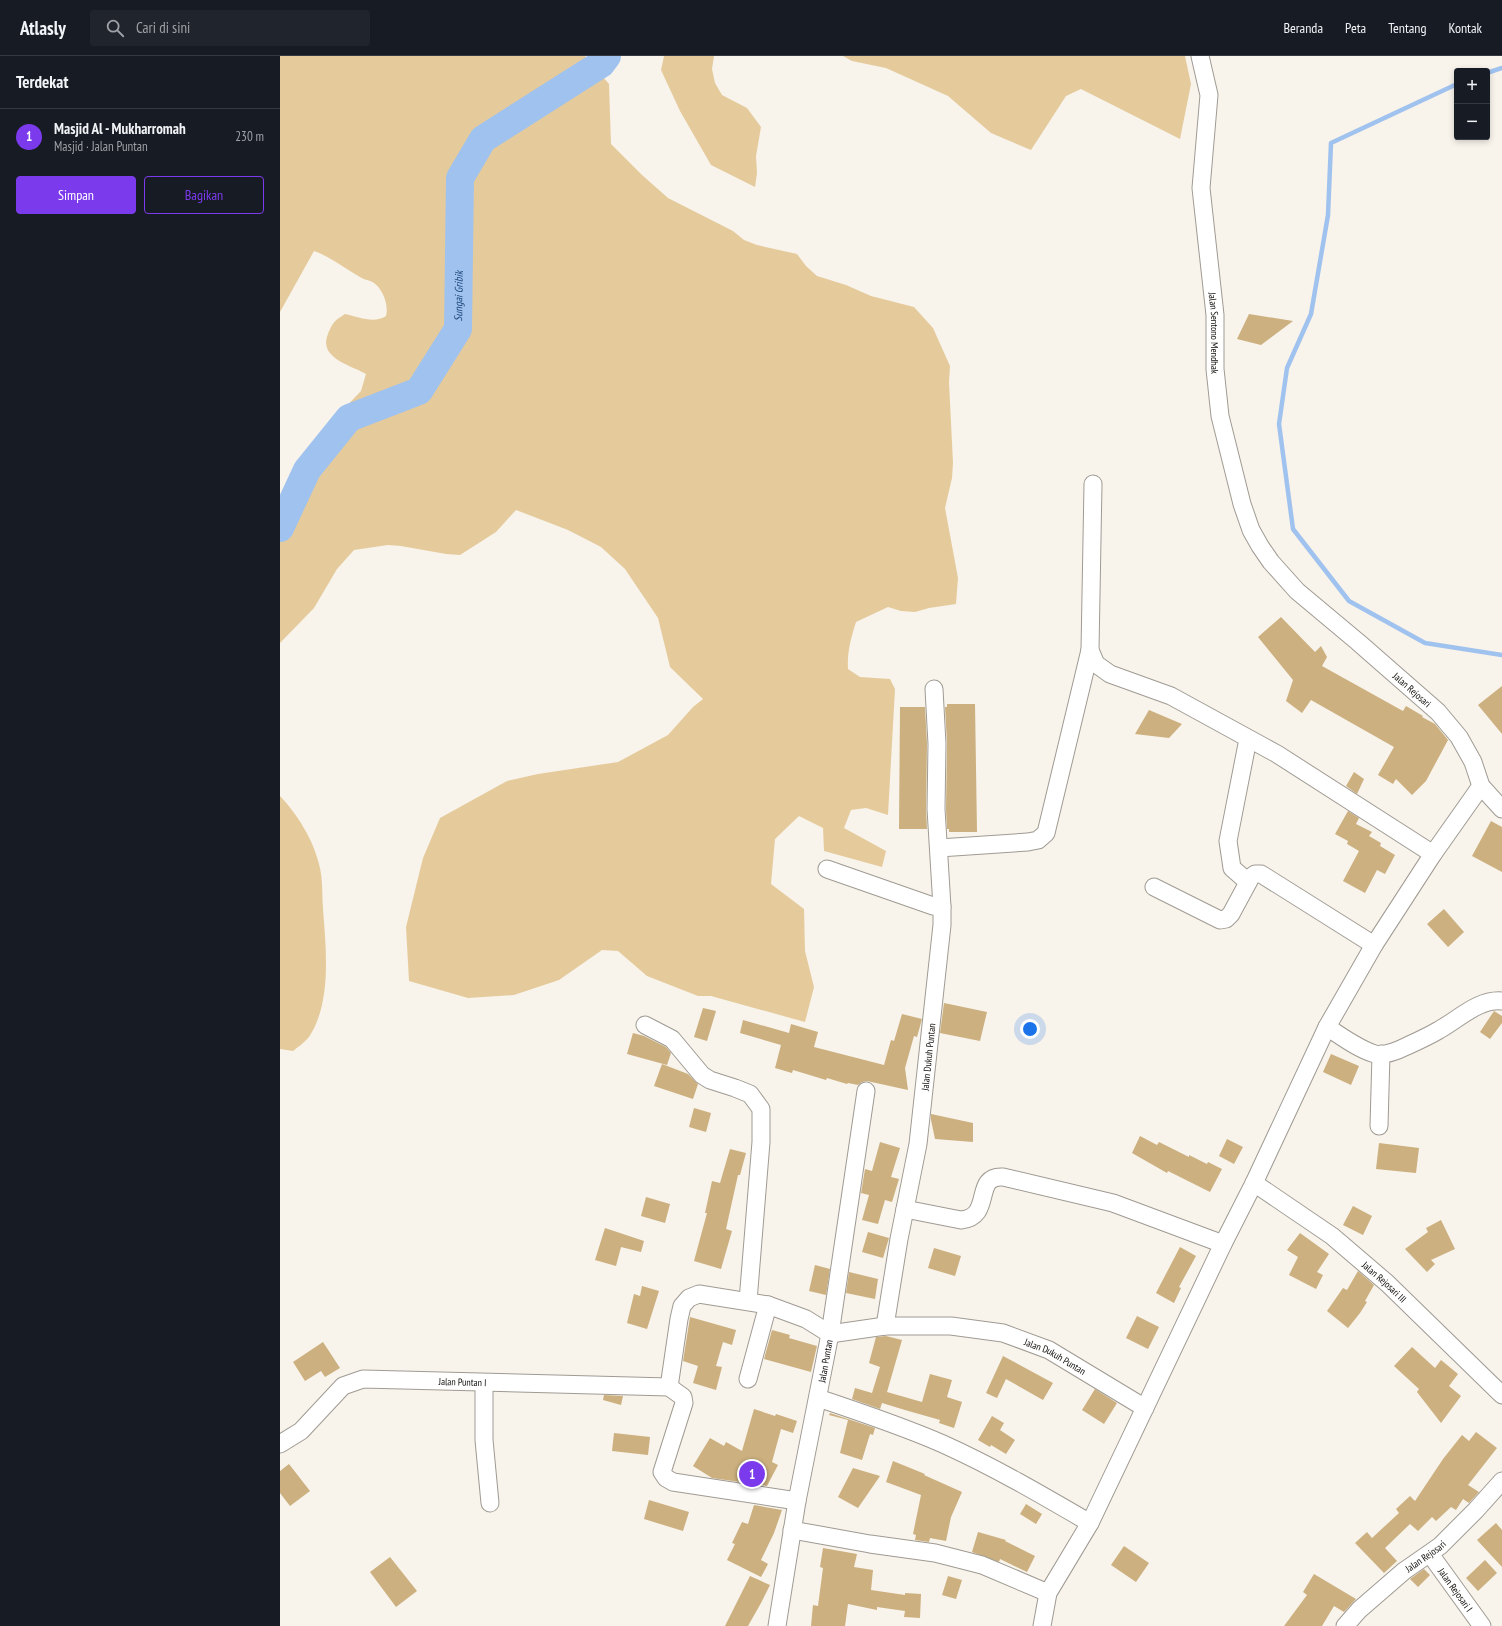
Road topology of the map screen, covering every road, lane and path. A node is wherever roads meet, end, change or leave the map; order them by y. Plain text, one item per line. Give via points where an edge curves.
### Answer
1 (1200, 56) edge
2 (1093, 484) dead end
3 (1297, 591) joint
4 (1090, 650) junction
5 (934, 689) dead end
6 (1248, 739) junction
7 (1481, 786) junction
8 (1502, 808) edge
9 (939, 848) junction
10 (1433, 854) junction
11 (827, 869) dead end
12 (1248, 882) junction
13 (1154, 887) dead end
14 (942, 908) junction
15 (1374, 945) junction
16 (1502, 1001) edge
17 (645, 1025) dead end
18 (1327, 1027) junction
19 (1381, 1054) junction
20 (866, 1091) dead end
21 (1379, 1126) dead end
22 (1254, 1183) junction
23 (905, 1209) junction
24 (1223, 1244) junction
25 (748, 1300) junction
26 (768, 1305) junction
27 (885, 1326) junction
28 (830, 1334) junction
29 (748, 1379) dead end
30 (484, 1383) junction
31 (669, 1387) junction
32 (1502, 1395) edge
33 (818, 1398) junction
34 (1145, 1408) junction
35 (280, 1444) edge
36 (1502, 1481) edge
37 (797, 1501) junction
38 (490, 1503) dead end
39 (1090, 1523) junction
40 (792, 1530) junction
41 (1430, 1554) junction
42 (1048, 1593) junction
43 (777, 1626) edge
44 (1042, 1626) edge
45 (1345, 1626) edge
46 (1482, 1626) edge

1 - 3 street, Jalan Sentono Mendhak via 1209,95 1201,188 1215,315 1215,369 1220,416 1251,530 1272,562
2 - 4 street
3 - 7 street, Jalan Rejosari via 1438,712 1459,737 1473,762
4 - 6 street via 1096,664 1110,674 1171,696
4 - 9 street via 1046,833 1038,840 1028,842
5 - 9 street, Jalan Dukuh Puntan
6 - 10 street via 1276,754
6 - 12 street via 1228,841 1232,868
7 - 8 street, Jalan Rejosari
7 - 10 street
9 - 14 street, Jalan Dukuh Puntan
10 - 15 street
11 - 14 street
12 - 13 street via 1231,914 1220,920
12 - 15 street via 1255,874 1261,874
14 - 23 street, Jalan Dukuh Puntan via 918,1144
15 - 18 street
16 - 19 street via 1480,1004 1439,1030 1399,1050
17 - 25 street via 672,1039 702,1075 750,1094 761,1109
18 - 19 street via 1365,1050
18 - 22 street
19 - 21 street
20 - 28 street
22 - 24 street
22 - 32 street, Jalan Rejosari III via 1332,1236 1381,1278
23 - 24 street via 961,1220 969,1219 978,1211 988,1182 996,1176 1113,1203
23 - 27 street, Jalan Dukuh Puntan
24 - 34 street
25 - 26 street, Jalan Puntan
25 - 31 street, Jalan Puntan via 698,1294 689,1298 682,1306 679,1319
26 - 28 street, Jalan Puntan via 806,1319
26 - 29 street
27 - 28 street, Jalan Dukuh Puntan
27 - 34 street, Jalan Dukuh Puntan via 951,1326 1003,1333 1050,1350
28 - 33 street, Jalan Puntan
30 - 31 street, Jalan Puntan I
30 - 35 street, Jalan Puntan I via 363,1379 343,1386 301,1431
30 - 38 street via 484,1440
31 - 37 street via 683,1397 684,1403 662,1472 666,1478 673,1482
33 - 37 street, Jalan Puntan
33 - 39 street via 883,1419 944,1444 1008,1476
34 - 39 street
36 - 41 street, Jalan Rejosari
37 - 40 street, Jalan Puntan
39 - 42 street
40 - 42 street via 935,1553 982,1565
40 - 43 street, Jalan Puntan
41 - 45 street, Jalan Rejosari via 1404,1571 1359,1610
41 - 46 street, Jalan Rejosari I
42 - 44 street

